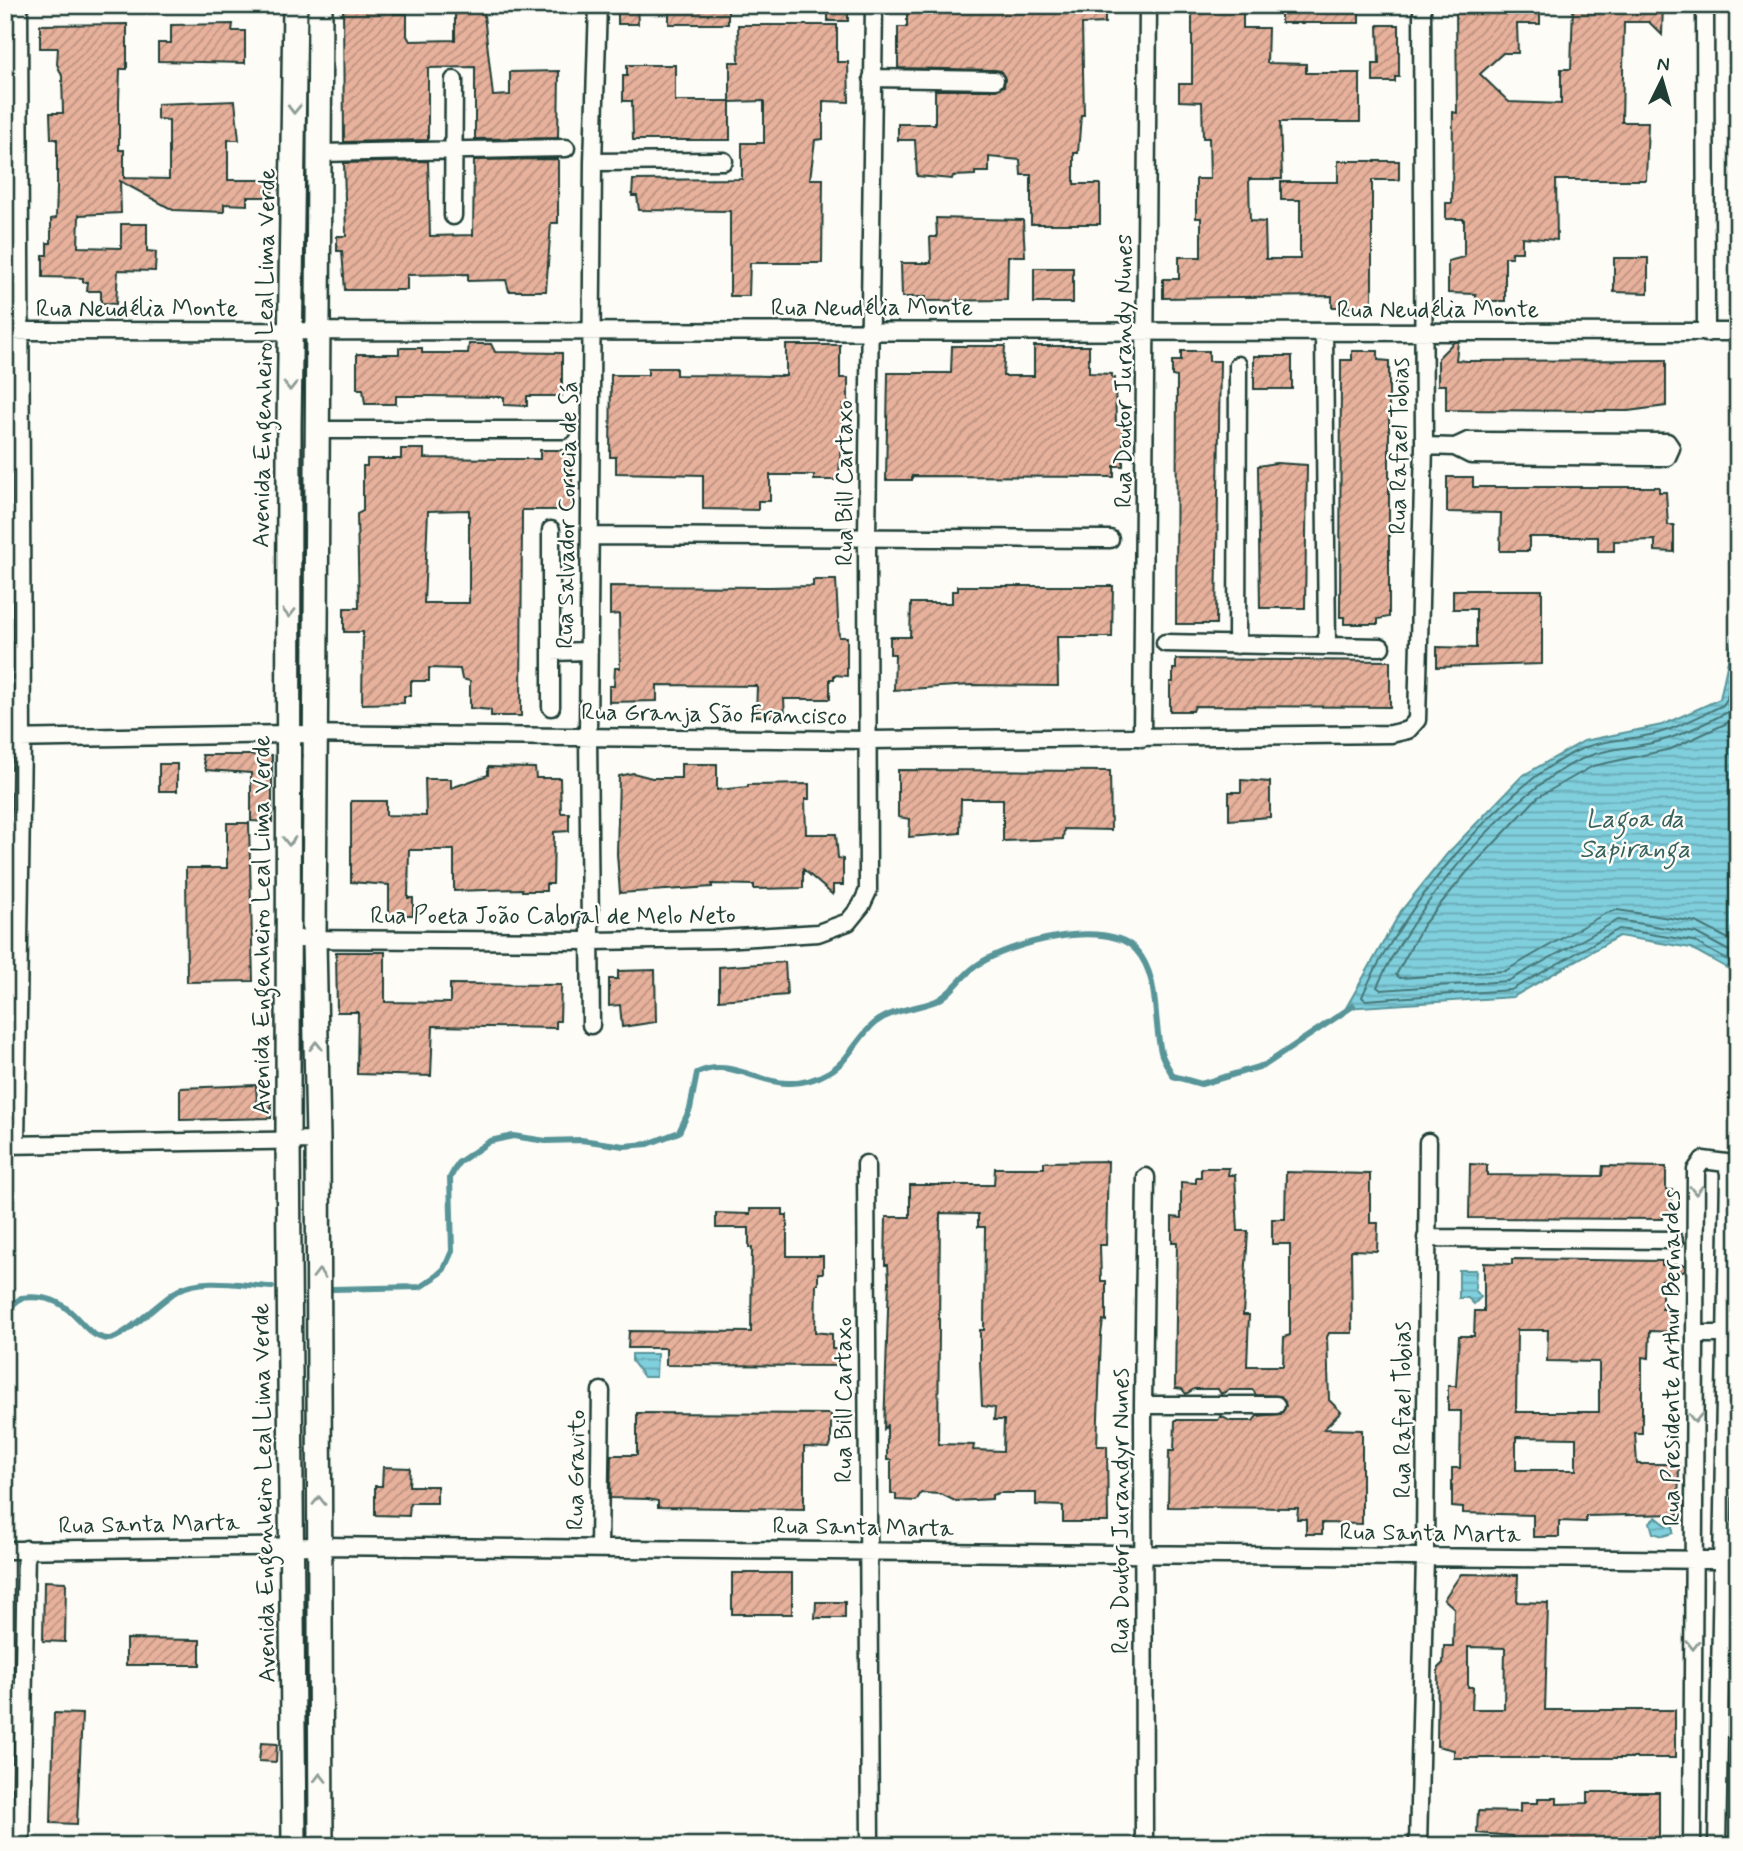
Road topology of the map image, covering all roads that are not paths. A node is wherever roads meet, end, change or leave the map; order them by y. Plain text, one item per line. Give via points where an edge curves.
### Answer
1 (19, 5) edge
2 (295, 5) edge
3 (320, 5) edge
4 (597, 5) edge
5 (874, 5) edge
6 (1149, 5) edge
7 (1422, 5) edge
8 (1705, 5) edge
9 (873, 78) junction
10 (454, 80) dead end
11 (995, 80) dead end
12 (566, 148) dead end
13 (454, 150) junction
14 (320, 153) junction
15 (723, 161) dead end
16 (593, 162) junction
17 (453, 216) dead end
18 (594, 330) junction
19 (869, 330) junction
20 (13, 331) edge
21 (291, 332) junction
22 (1424, 332) junction
23 (1738, 332) edge
24 (319, 333) junction
25 (1324, 333) junction
26 (1706, 333) junction
27 (1147, 334) junction
28 (1238, 365) dead end
29 (318, 430) junction
30 (563, 430) dead end
31 (1424, 446) junction
32 (1455, 447) junction
33 (551, 530) dead end
34 (592, 536) junction
35 (867, 538) junction
36 (1110, 539) dead end
37 (1165, 643) dead end
38 (1237, 645) junction
39 (1327, 646) junction
40 (1381, 647) dead end
41 (589, 651) junction
42 (551, 652) junction
43 (551, 707) dead end
44 (1418, 720) joint
45 (289, 734) junction
46 (317, 735) junction
47 (587, 736) junction
48 (1142, 738) junction
49 (14, 739) edge
50 (869, 740) junction
51 (12, 842) edge
52 (818, 933) joint
53 (289, 939) junction
54 (314, 940) junction
55 (592, 941) junction
56 (591, 1025) dead end
57 (11, 1045) edge
58 (288, 1140) junction
59 (318, 1140) junction
60 (1427, 1142) dead end
61 (11, 1145) edge
62 (866, 1164) dead end
63 (1146, 1177) dead end
64 (1426, 1238) junction
65 (1674, 1240) dead end
66 (1695, 1334) junction
67 (1732, 1334) edge
68 (601, 1391) dead end
69 (1143, 1405) junction
70 (1276, 1405) dead end
71 (290, 1546) junction
72 (320, 1546) junction
73 (599, 1548) junction
74 (26, 1549) junction
75 (5, 1550) edge
76 (867, 1551) junction
77 (1143, 1554) junction
78 (1425, 1557) junction
79 (1693, 1560) junction
80 (1721, 1560) junction
81 (295, 1713) junction
82 (320, 1713) junction
83 (1692, 1772) junction
84 (1718, 1773) junction
85 (21, 1846) edge
86 (294, 1846) edge
87 (321, 1846) edge
88 (870, 1846) edge
89 (1144, 1846) edge
90 (1418, 1846) edge
91 (1692, 1846) edge
92 (1717, 1846) edge

1 - 20 street
2 -> 21 main road, Avenida Engenheiro Leal Lima Verde
3 - 14 main road
4 - 16 street, Rua Salvador Correia de Sá
5 - 9 street, Rua Bill Cartaxo
6 - 27 street, Rua Doutor Jurandy Nunes
7 - 22 street, Rua Rafael Tobias
8 - 26 street
9 - 11 street
9 - 19 street, Rua Bill Cartaxo
10 - 13 street
12 - 13 street
13 - 14 street
13 - 17 street
14 - 24 main road
15 - 16 street
16 - 18 street, Rua Salvador Correia de Sá
18 - 19 street, Rua Neudélia Monte
18 - 24 street, Rua Neudélia Monte
18 - 34 street, Rua Salvador Correia de Sá
19 - 27 street, Rua Neudélia Monte
19 - 35 street, Rua Bill Cartaxo
20 - 21 street, Rua Neudélia Monte
20 - 49 street
21 - 24 street, Rua Neudélia Monte
21 -> 45 main road, Avenida Engenheiro Leal Lima Verde
22 - 25 street, Rua Neudélia Monte
22 - 26 street, Rua Neudélia Monte
22 - 31 street, Rua Rafael Tobias
23 - 26 street, Rua Neudélia Monte
24 - 29 main road
25 - 27 street, Rua Neudélia Monte
25 - 39 street
27 - 48 street, Rua Doutor Jurandy Nunes
28 - 38 street
29 - 30 street
29 - 46 main road
31 - 32 street
31 - 44 street, Rua Rafael Tobias
32 - 32 street via 1471,455 1651,457 1667,457 1671,447 1667,442 1481,441
33 - 42 street
34 - 35 street
34 - 41 street, Rua Salvador Correia de Sá
35 - 36 street
35 - 50 street, Rua Bill Cartaxo
37 - 38 street
38 - 39 street
39 - 40 street
41 - 42 street
41 - 47 street, Rua Salvador Correia de Sá
42 - 43 street
44 - 48 street, Rua Granja São Francisco via 1408,730 1391,734
45 - 46 street, Rua Granja São Francisco
45 - 49 street, Rua Granja São Francisco
45 -> 53 main road, Avenida Engenheiro Leal Lima Verde
46 - 47 street, Rua Granja São Francisco
46 - 54 main road
47 - 50 street, Rua Granja São Francisco
47 - 55 street, Rua Salvador Correia de Sá
48 - 50 street, Rua Granja São Francisco
49 - 51 street
50 - 52 street, Rua Bill Cartaxo via 868,891 848,922
51 - 57 street
52 - 55 street, Rua Poeta João Cabral de Melo Neto
53 - 54 street, Rua Poeta João Cabral de Melo Neto
53 - 58 main road, Avenida Engenheiro Leal Lima Verde
54 - 55 street, Rua Poeta João Cabral de Melo Neto
59 -> 54 main road
55 - 56 street, Rua Salvador Correia de Sá
57 - 61 street
58 - 59 street
58 - 61 street
58 - 71 main road, Avenida Engenheiro Leal Lima Verde
72 -> 59 main road
60 - 64 street, Rua Rafael Tobias
62 - 76 street, Rua Bill Cartaxo
63 - 69 street, Rua Doutor Jurandyr Nunes
64 - 65 street
64 - 78 street, Rua Rafael Tobias
66 - 67 street
67 -> 66 street, Rua Presidente Arthur Bernardes via 1729,1169 1724,1161 1714,1160 1703,1160 1696,1170
66 -> 79 street, Rua Presidente Arthur Bernardes
67 - 80 street, Rua Presidente Arthur Bernardes
68 - 73 street, Rua Gravito
69 - 70 street
69 - 77 street, Rua Doutor Jurandyr Nunes
71 - 72 street, Rua Santa Marta
71 - 74 street, Rua Santa Marta
71 - 81 main road, Avenida Engenheiro Leal Lima Verde
72 - 73 street, Rua Santa Marta
72 - 82 main road
73 - 76 street, Rua Santa Marta
74 - 75 street, Rua Santa Marta
74 - 85 street
76 - 77 street, Rua Santa Marta
76 - 88 street, Rua Bill Cartaxo
77 - 78 street, Rua Santa Marta
77 - 89 street, Rua Doutor Jurandyr Nunes
78 - 79 street, Rua Santa Marta
78 - 90 street, Rua Rafael Tobias
79 - 80 street, Rua Santa Marta
79 -> 83 street, Rua Presidente Arthur Bernardes
80 - 84 street, Rua Presidente Arthur Bernardes
81 - 82 main road
81 - 86 main road, Avenida Engenheiro Leal Lima Verde
87 -> 82 main road
83 - 84 street
83 - 91 street, Rua Presidente Arthur Bernardes
84 - 92 street, Rua Presidente Arthur Bernardes

